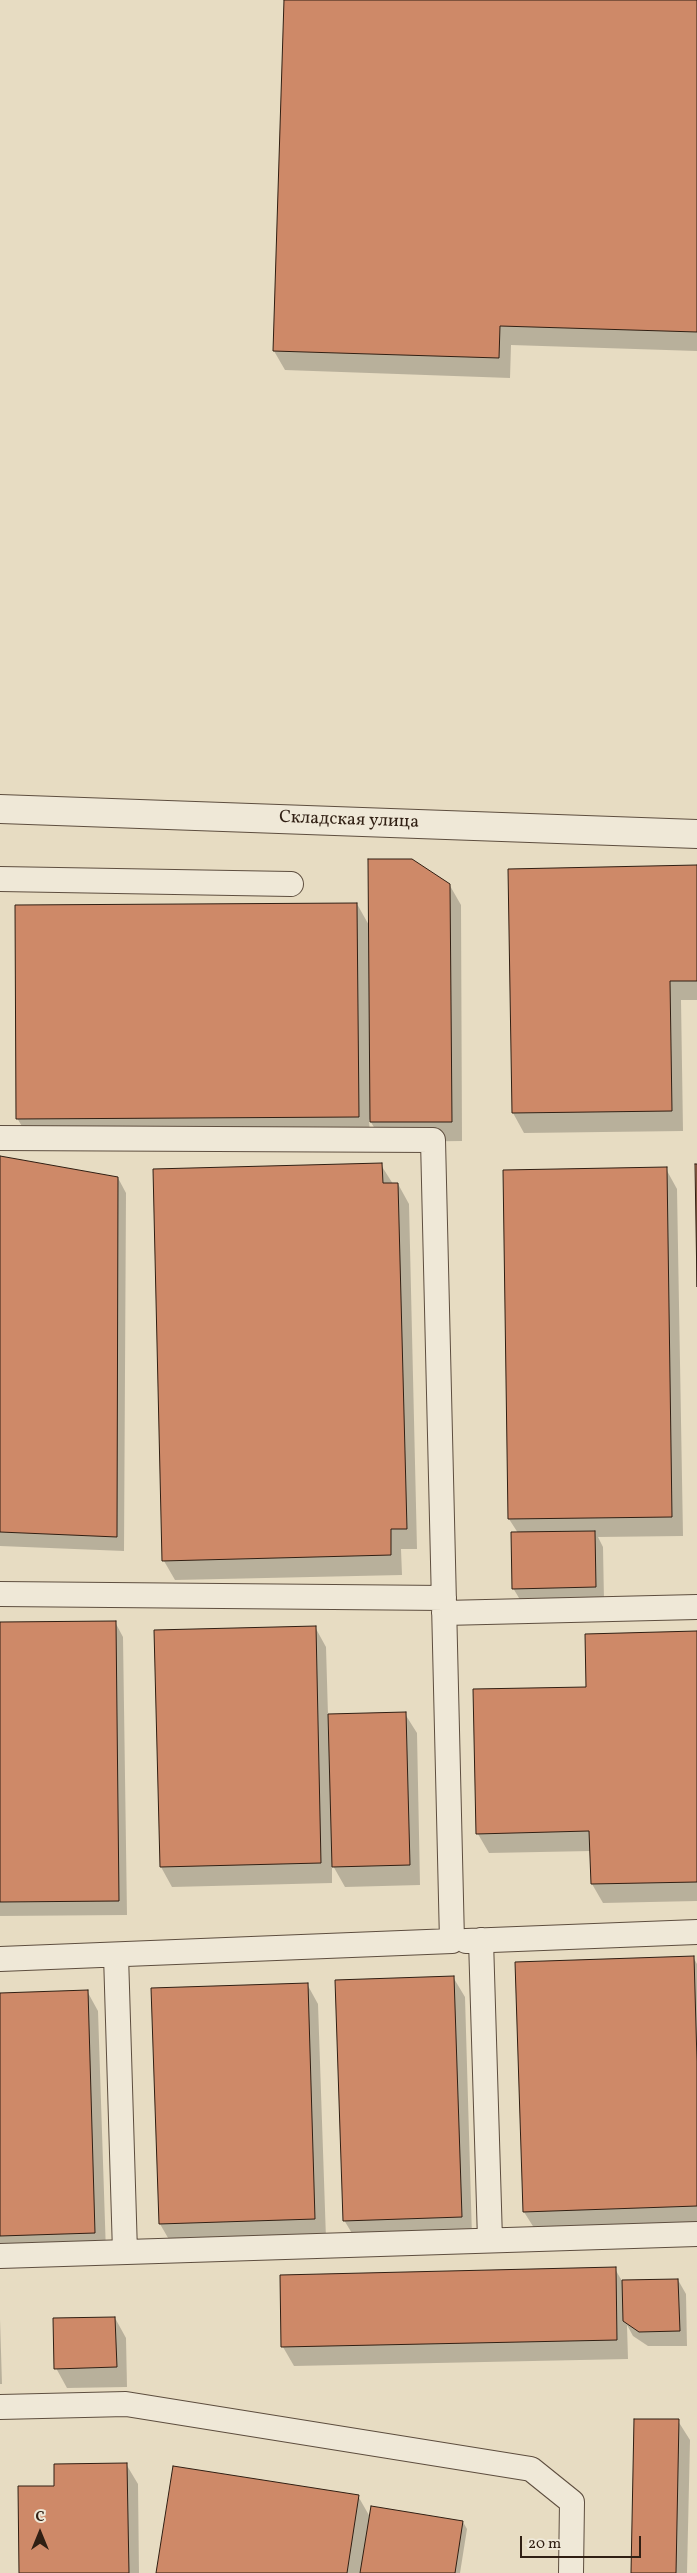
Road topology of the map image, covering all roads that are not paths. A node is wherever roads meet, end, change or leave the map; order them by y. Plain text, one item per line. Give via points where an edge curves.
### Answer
1 (0, 809) edge
2 (697, 834) edge
3 (0, 879) edge
4 (291, 884) dead end
5 (0, 1138) edge
6 (0, 1594) edge
7 (444, 1606) junction
8 (697, 1607) edge
9 (697, 1932) edge
10 (480, 1940) junction
11 (452, 1942) junction
12 (116, 1955) junction
13 (0, 1959) edge
14 (697, 2234) edge
15 (490, 2240) junction
16 (125, 2252) junction
17 (0, 2256) edge
18 (0, 2407) edge
19 (571, 2573) edge

1 - 2 street, Складская улица
3 - 4 lane
5 - 7 lane via 433,1140
6 - 7 lane
7 - 8 lane
7 - 11 lane
9 - 10 lane
10 - 11 lane
10 - 15 lane
11 - 12 lane
12 - 13 lane
12 - 16 lane
14 - 15 lane
15 - 16 lane
16 - 17 lane
18 - 19 lane via 126,2404 531,2469 572,2502

